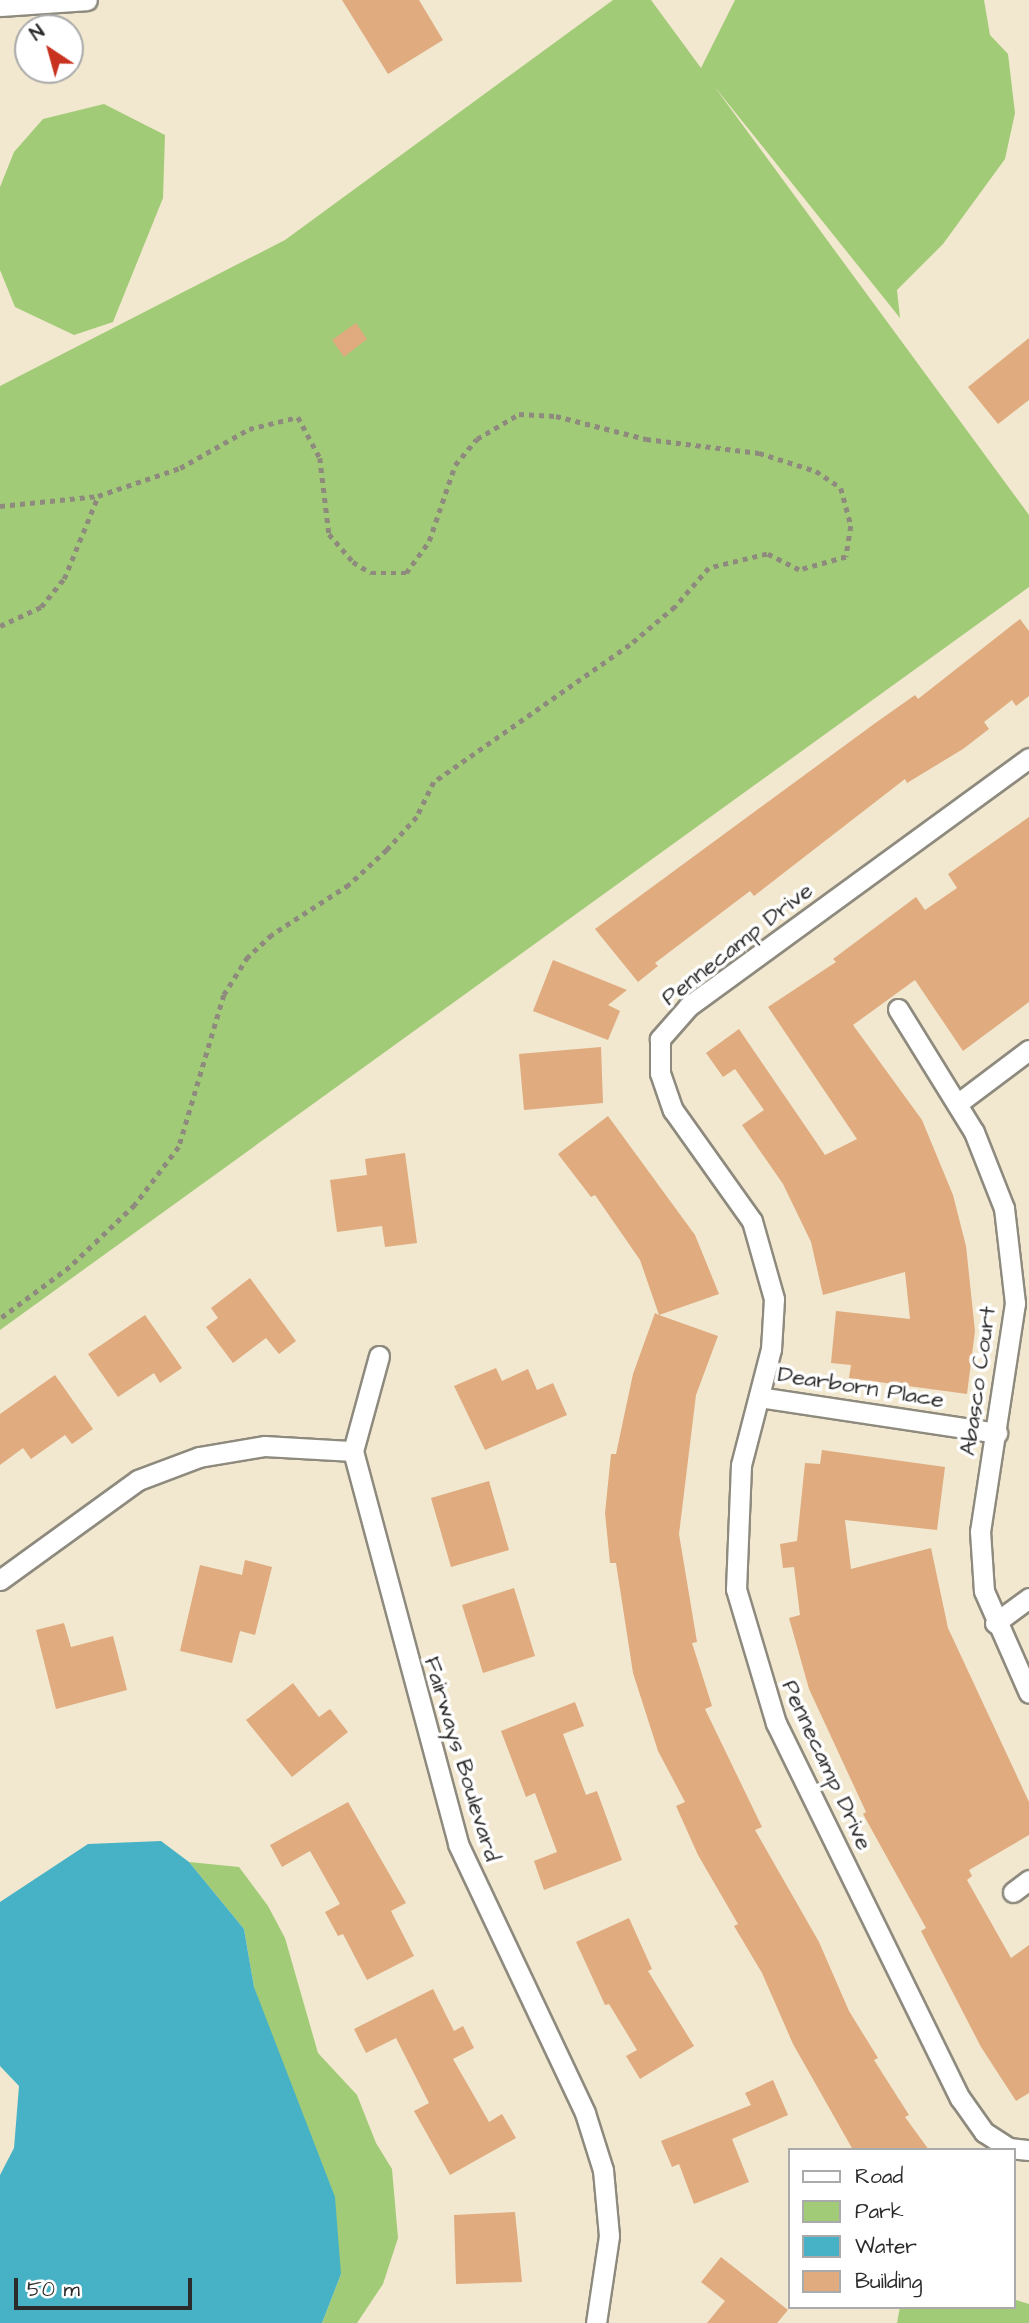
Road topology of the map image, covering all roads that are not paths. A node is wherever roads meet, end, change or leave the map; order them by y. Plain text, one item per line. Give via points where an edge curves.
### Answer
1 (87, 0) edge
2 (0, 6) edge
3 (1029, 758) edge
4 (898, 1009) dead end
5 (1029, 1049) edge
6 (957, 1104) junction
7 (379, 1356) dead end
8 (759, 1397) junction
9 (997, 1433) junction
10 (353, 1451) junction
11 (0, 1580) edge
12 (1029, 1598) edge
13 (995, 1623) junction
14 (1029, 1693) edge
15 (1009, 2148) edge
16 (596, 2323) edge

1 - 2 street
3 - 8 street, Pennecamp Drive via 688,1007 660,1038 660,1073 673,1110 752,1221 766,1259 774,1299 771,1349
4 - 6 street, Abasco Court
5 - 6 street
6 - 9 street, Abasco Court via 974,1132 1004,1208 1015,1303
7 - 10 street
8 - 9 street, Dearborn Place
8 - 15 street, Pennecamp Drive via 741,1465 736,1589 776,1723 960,2098 984,2132
9 - 13 street, Abasco Court via 980,1531 984,1591
10 - 11 street via 265,1446 199,1457 138,1480
10 - 16 street, Fairways Boulevard via 458,1844 585,2113 603,2170 610,2236
12 - 13 street
13 - 14 street, Abasco Court

